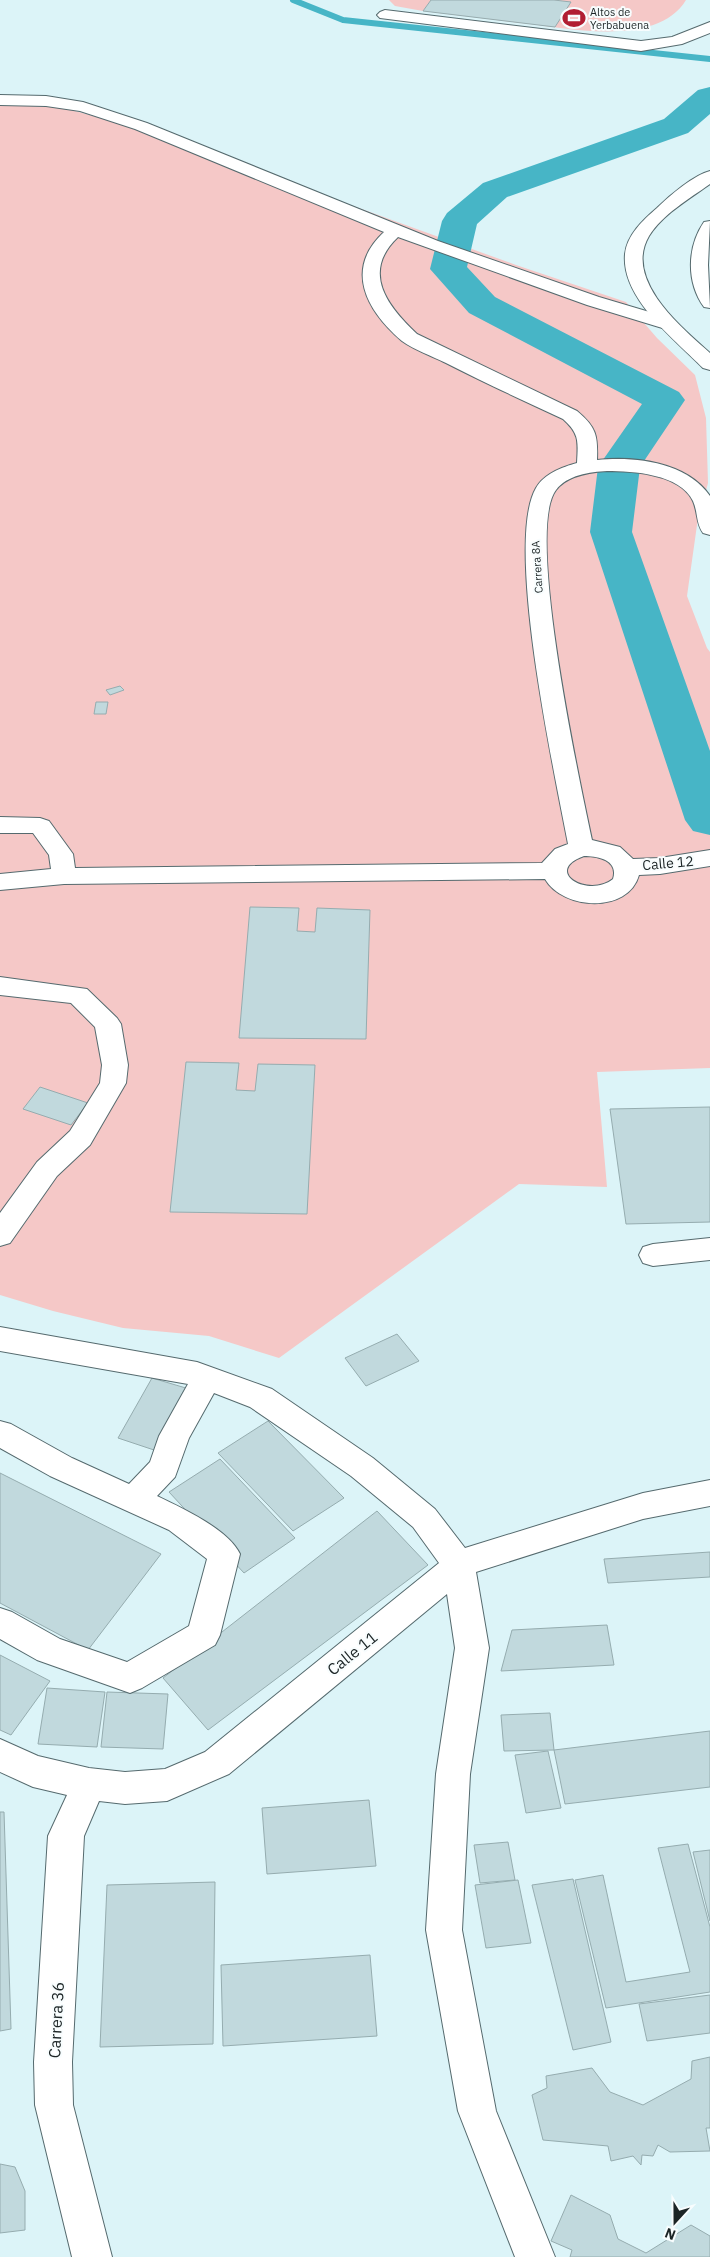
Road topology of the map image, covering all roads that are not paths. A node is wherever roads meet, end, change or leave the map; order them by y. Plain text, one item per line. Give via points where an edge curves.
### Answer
1 (385, 16) dead end
2 (710, 28) edge
3 (0, 100) edge
4 (710, 176) edge
5 (710, 226) edge
6 (396, 230) junction
7 (710, 303) edge
8 (666, 323) junction
9 (710, 364) edge
10 (587, 467) junction
11 (710, 529) edge
12 (0, 825) edge
13 (581, 848) junction
14 (702, 860) edge
15 (626, 866) junction
16 (552, 871) junction
17 (64, 876) junction
18 (0, 882) edge
19 (0, 986) edge
20 (0, 1235) edge
21 (710, 1249) edge
22 (654, 1255) dead end
23 (0, 1339) edge
24 (208, 1377) junction
25 (0, 1433) edge
26 (710, 1493) edge
27 (134, 1500) junction
28 (459, 1566) junction
29 (0, 1622) edge
30 (0, 1755) edge
31 (88, 1784) junction
32 (92, 2257) edge
33 (535, 2257) edge

1 - 2 main road via 641,46 674,43
3 - 6 main road via 84,106
4 - 8 main road via 666,208 640,233 636,243 634,263 639,285
5 - 7 main road via 698,259 699,277
6 - 8 main road via 498,269
6 - 10 main road via 381,244 370,269 373,291 388,317 410,338 570,415 582,425 588,439
8 - 9 main road
10 - 11 main road, Carrera 8A via 610,464 647,468 677,478 690,486 702,500
10 - 13 main road, Carrera 8A via 558,477 544,490 538,503 535,532 541,618
12 - 17 main road via 40,826 61,854
13 - 15 main road via 608,852
13 - 16 main road via 559,856
14 - 15 main road, Calle 12 via 660,866
15 - 16 main road via 627,874 618,889 596,895 584,895 562,886
16 - 17 main road
17 - 18 main road
19 - 20 main road via 78,995 108,1024 116,1065 113,1083 80,1138 46,1169
21 - 22 main road
23 - 24 main road
24 - 27 main road via 174,1436 164,1468
24 - 28 main road via 261,1398 362,1466 424,1518
25 - 27 main road via 60,1467
26 - 28 main road, Calle 11 via 643,1506 478,1557
27 - 29 main road via 180,1521 224,1554 203,1635 130,1678 49,1650
28 - 31 main road, Calle 11 via 217,1763 167,1785 125,1788
28 - 33 main road via 472,1648 453,1774 444,1930 477,2111
30 - 31 main road, Calle 11 via 33,1770
31 - 32 main road, Carrera 36 via 66,1836 53,2062 54,2106

